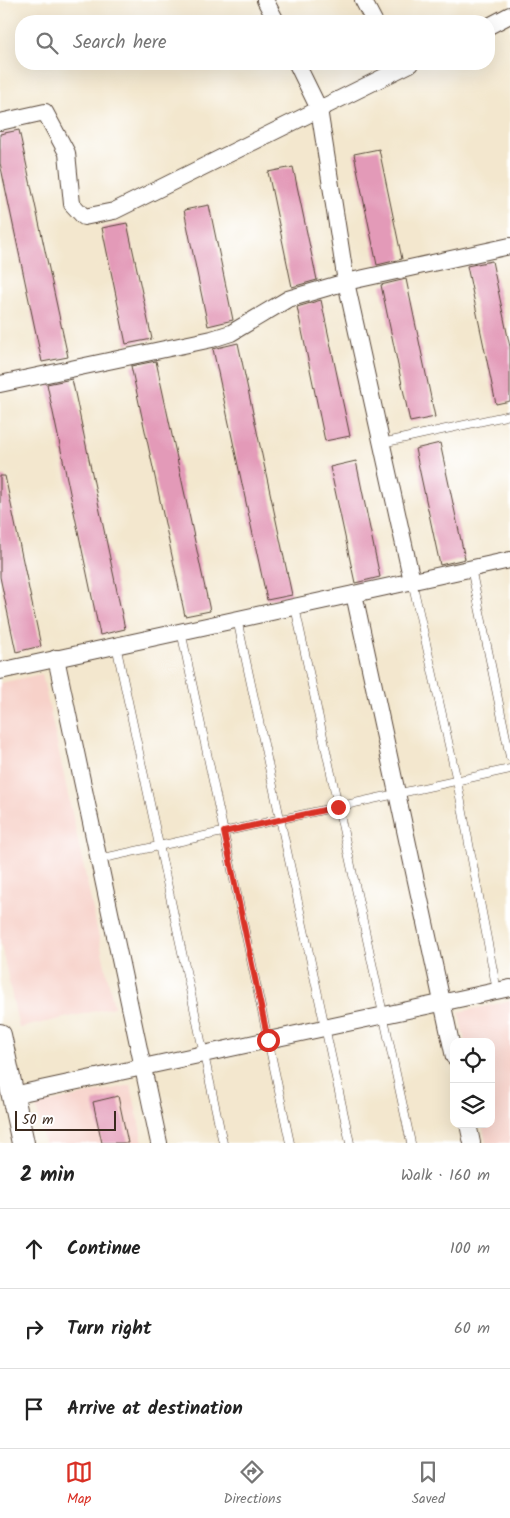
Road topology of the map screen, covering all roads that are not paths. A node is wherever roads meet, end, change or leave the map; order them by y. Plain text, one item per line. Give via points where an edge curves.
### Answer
1 (265, 0) edge
2 (363, 0) edge
3 (273, 15) edge
4 (371, 15) edge
5 (510, 15) edge
6 (495, 23) edge
7 (300, 70) edge
8 (393, 70) edge
9 (319, 109) junction
10 (0, 122) edge
11 (510, 246) edge
12 (346, 282) junction
13 (0, 384) edge
14 (510, 415) edge
15 (382, 443) junction
16 (510, 560) edge
17 (471, 568) junction
18 (412, 581) junction
19 (354, 594) junction
20 (295, 607) junction
21 (238, 619) junction
22 (181, 631) junction
23 (116, 646) junction
24 (56, 658) junction
25 (0, 671) edge
26 (510, 757) edge
27 (510, 769) edge
28 (457, 781) junction
29 (397, 794) junction
30 (338, 807) junction
31 (281, 820) junction
32 (224, 832) junction
33 (159, 846) junction
34 (99, 860) junction
35 (503, 990) edge
36 (442, 1002) junction
37 (383, 1015) junction
38 (325, 1028) junction
39 (0, 1035) edge
40 (450, 1039) edge
41 (268, 1040) junction
42 (204, 1054) junction
43 (142, 1067) junction
44 (6, 1091) edge
45 (469, 1128) edge
46 (12, 1143) edge
47 (23, 1143) edge
48 (159, 1143) edge
49 (223, 1143) edge
50 (290, 1143) edge
51 (350, 1143) edge
52 (411, 1143) edge
53 (472, 1143) edge

1 - 3 street
2 - 4 street
5 - 6 street
7 - 9 street
8 - 9 street
9 - 10 street via 114,211 84,217 72,204 67,153 45,112
9 - 12 street
11 - 12 street
12 - 13 street via 288,300 231,333 212,339
12 - 15 street
14 - 15 lane
15 - 18 street
16 - 17 street
17 - 18 street
17 - 26 lane
18 - 19 street
18 - 28 lane
19 - 20 street
19 - 29 street
20 - 21 street
20 - 30 lane
21 - 22 street
21 - 31 lane
22 - 23 street
22 - 32 lane
23 - 24 street
23 - 33 lane
24 - 25 street
24 - 34 street
27 - 28 lane
28 - 29 lane
28 - 35 lane
29 - 30 lane
29 - 36 street
30 - 31 lane
30 - 37 lane
31 - 32 lane
31 - 38 lane
32 - 33 lane
32 - 41 lane
33 - 34 lane
33 - 42 lane
34 - 43 street
35 - 36 street
36 - 37 street
36 - 40 street
37 - 38 street
37 - 52 lane
38 - 41 street
38 - 51 lane
39 - 44 street
41 - 42 street
41 - 50 lane
42 - 43 street
42 - 49 lane
43 - 44 street
43 - 48 street
44 - 46 street
44 - 47 street
45 - 53 street

